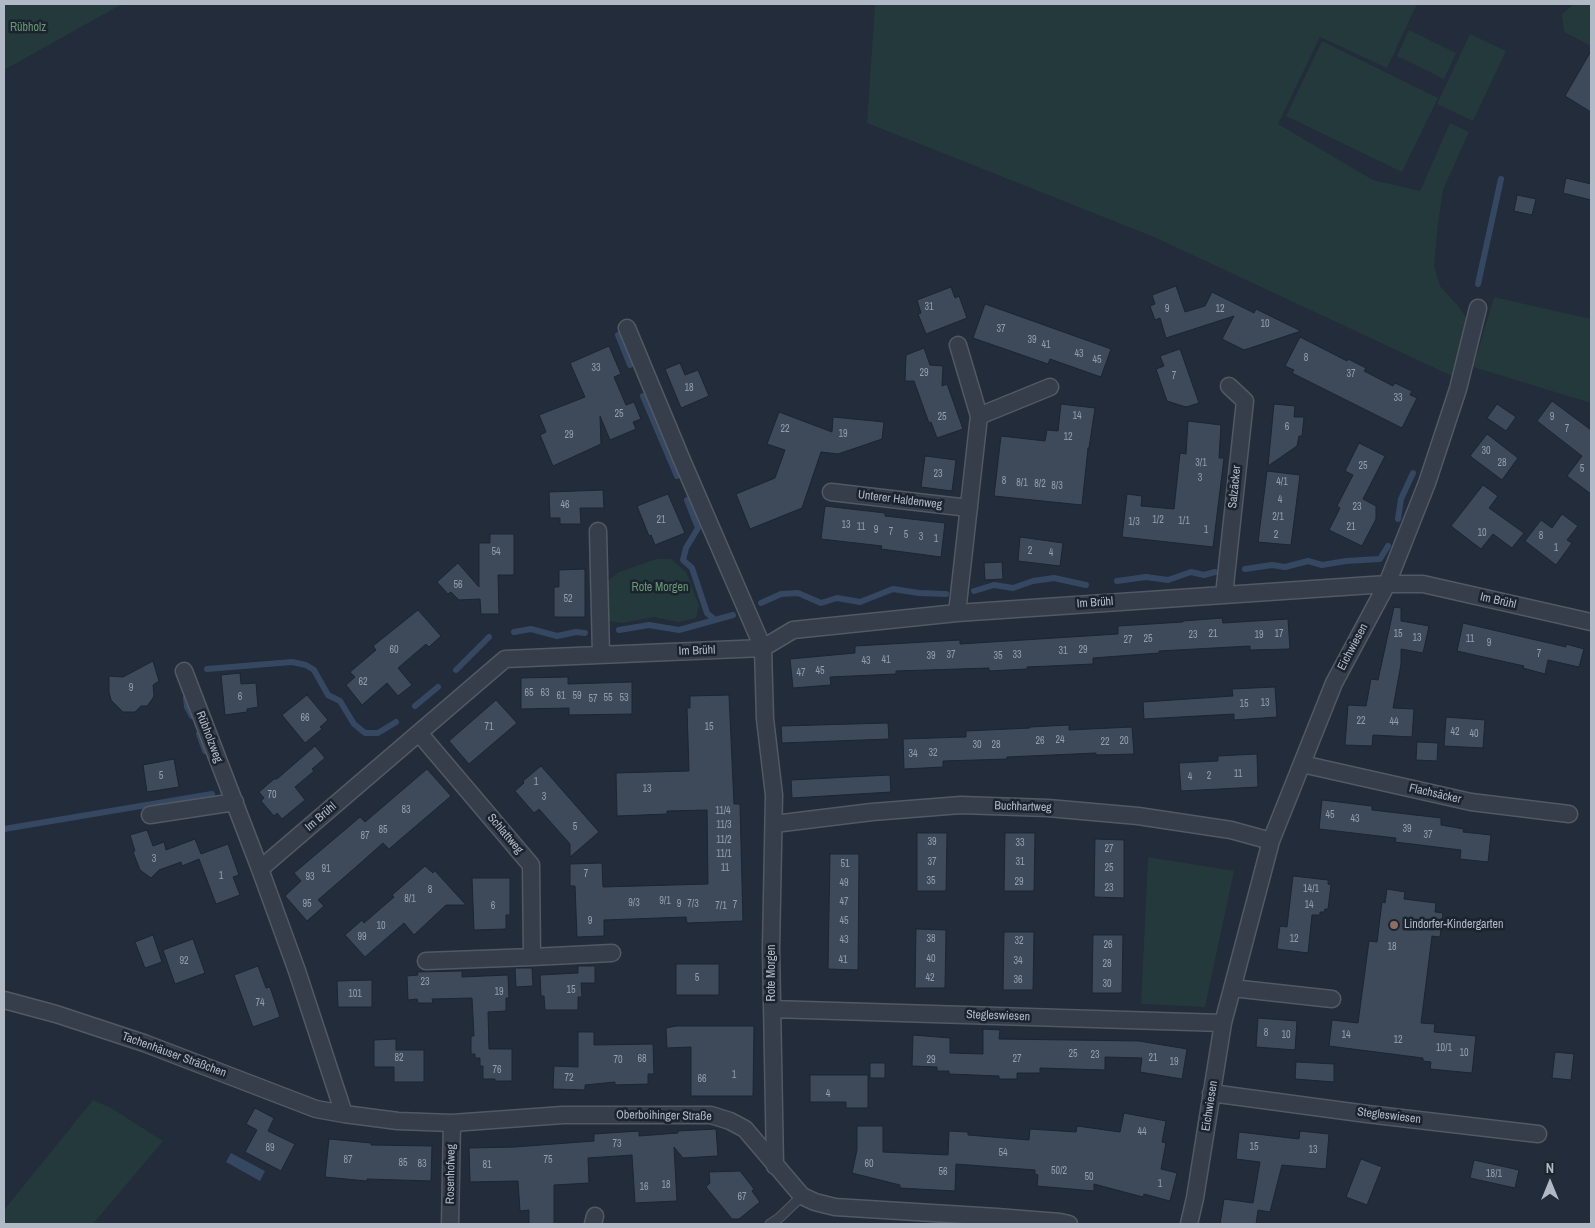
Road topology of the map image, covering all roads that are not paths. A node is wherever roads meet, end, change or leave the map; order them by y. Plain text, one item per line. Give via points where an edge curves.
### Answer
1 (1478, 308) dead end
2 (627, 328) dead end
3 (958, 345) dead end
4 (1050, 386) dead end
5 (1229, 386) dead end
6 (979, 416) junction
7 (831, 492) dead end
8 (968, 508) junction
9 (598, 531) dead end
10 (1387, 584) junction
11 (1224, 595) junction
12 (957, 613) junction
13 (1591, 622) edge
14 (763, 648) junction
15 (601, 655) junction
16 (184, 671) dead end
17 (419, 732) junction
18 (1302, 764) junction
19 (235, 802) junction
20 (1569, 814) dead end
21 (150, 815) dead end
22 (774, 824) junction
23 (1271, 841) junction
24 (260, 870) junction
25 (612, 953) dead end
26 (532, 957) junction
27 (426, 961) dead end
28 (1232, 988) junction
29 (1332, 999) dead end
30 (4, 1000) edge
31 (772, 1009) junction
32 (1223, 1023) junction
33 (1212, 1093) junction
34 (344, 1114) junction
35 (452, 1123) junction
36 (1538, 1134) dead end
37 (775, 1166) junction
38 (802, 1196) junction
39 (996, 1220) edge
40 (450, 1224) edge
41 (770, 1224) edge
42 (1069, 1224) edge
43 (1189, 1224) edge

1 - 10 street, Eichwiesen via 1458,389 1427,483
2 - 14 street, Rote Morgen
3 - 6 street
4 - 6 street
5 - 11 street, Salzäcker via 1244,402
6 - 8 street
7 - 8 street, Unterer Haldenweg
8 - 12 street
9 - 15 street
10 - 11 street, Im Brühl
10 - 13 street, Im Brühl via 1423,584
10 - 18 street, Eichwiesen via 1334,683
11 - 12 street, Im Brühl
12 - 14 street, Im Brühl via 792,630
14 - 15 street, Im Brühl
14 - 22 street, Rote Morgen
15 - 17 street, Im Brühl via 505,659
16 - 19 street, Rübholzweg
17 - 24 street, Im Brühl
17 - 26 street, Schlattweg via 531,864
18 - 20 street, Flachsäcker via 1471,802
18 - 23 street, Eichwiesen
19 - 21 street
19 - 24 street, Rübholzweg
22 - 23 street, Buchhartweg via 961,805 1138,816 1231,830
22 - 31 street, Rote Morgen
23 - 28 street, Eichwiesen
24 - 34 street
25 - 26 street
26 - 27 street
28 - 29 street
28 - 32 street, Eichwiesen
30 - 34 street, Tachenhäuser Sträßchen via 144,1043 316,1109
31 - 32 street, Stegleswiesen
31 - 37 street, Rote Morgen
32 - 33 street, Eichwiesen
33 - 36 street, Stegleswiesen
33 - 43 street, Eichwiesen
34 - 35 street, Oberboihinger Straße via 398,1122
35 - 37 street, Oberboihinger Straße via 563,1116 711,1116 730,1121 745,1130
35 - 40 street, Rosenhofweg
37 - 38 street, Oberboihinger Straße
38 - 39 street, Oberboihinger Straße via 836,1207
38 - 41 lane
39 - 42 street, Oberboihinger Straße

